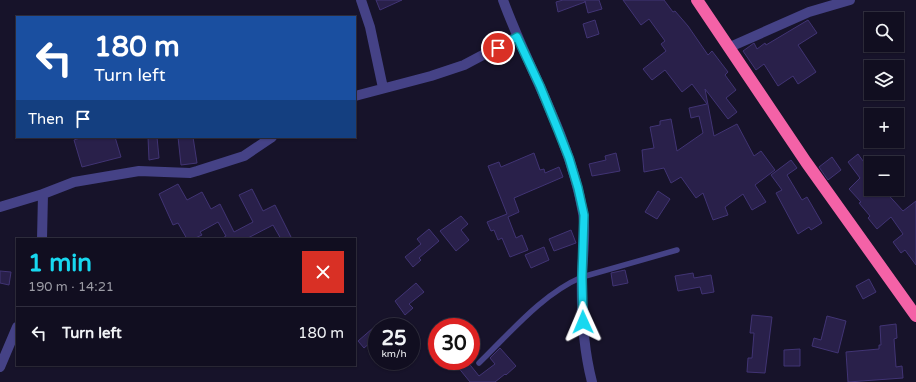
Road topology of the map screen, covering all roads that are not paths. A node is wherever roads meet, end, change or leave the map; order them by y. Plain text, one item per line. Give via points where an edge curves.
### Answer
1 (361, 0) edge
2 (503, 0) edge
3 (697, 0) edge
4 (850, 0) edge
5 (517, 37) junction
6 (730, 47) junction
7 (383, 88) junction
8 (356, 96) edge
9 (271, 138) edge
10 (43, 194) junction
11 (0, 207) edge
12 (42, 238) edge
13 (677, 250) dead end
14 (582, 277) junction
15 (916, 316) edge
16 (16, 329) edge
17 (480, 361) edge
18 (0, 367) edge
19 (592, 382) edge

1 - 7 street via 370,27
2 - 5 street
3 - 6 highway
4 - 6 street via 809,12
5 - 7 street via 464,65
5 - 14 street via 558,130 578,188 584,215
6 - 15 highway via 806,162
7 - 8 street
9 - 10 street via 244,156 190,173 132,172 74,182
10 - 11 street
10 - 12 street
13 - 14 lane
14 - 17 lane via 556,290
14 - 19 street via 586,361
16 - 18 street

